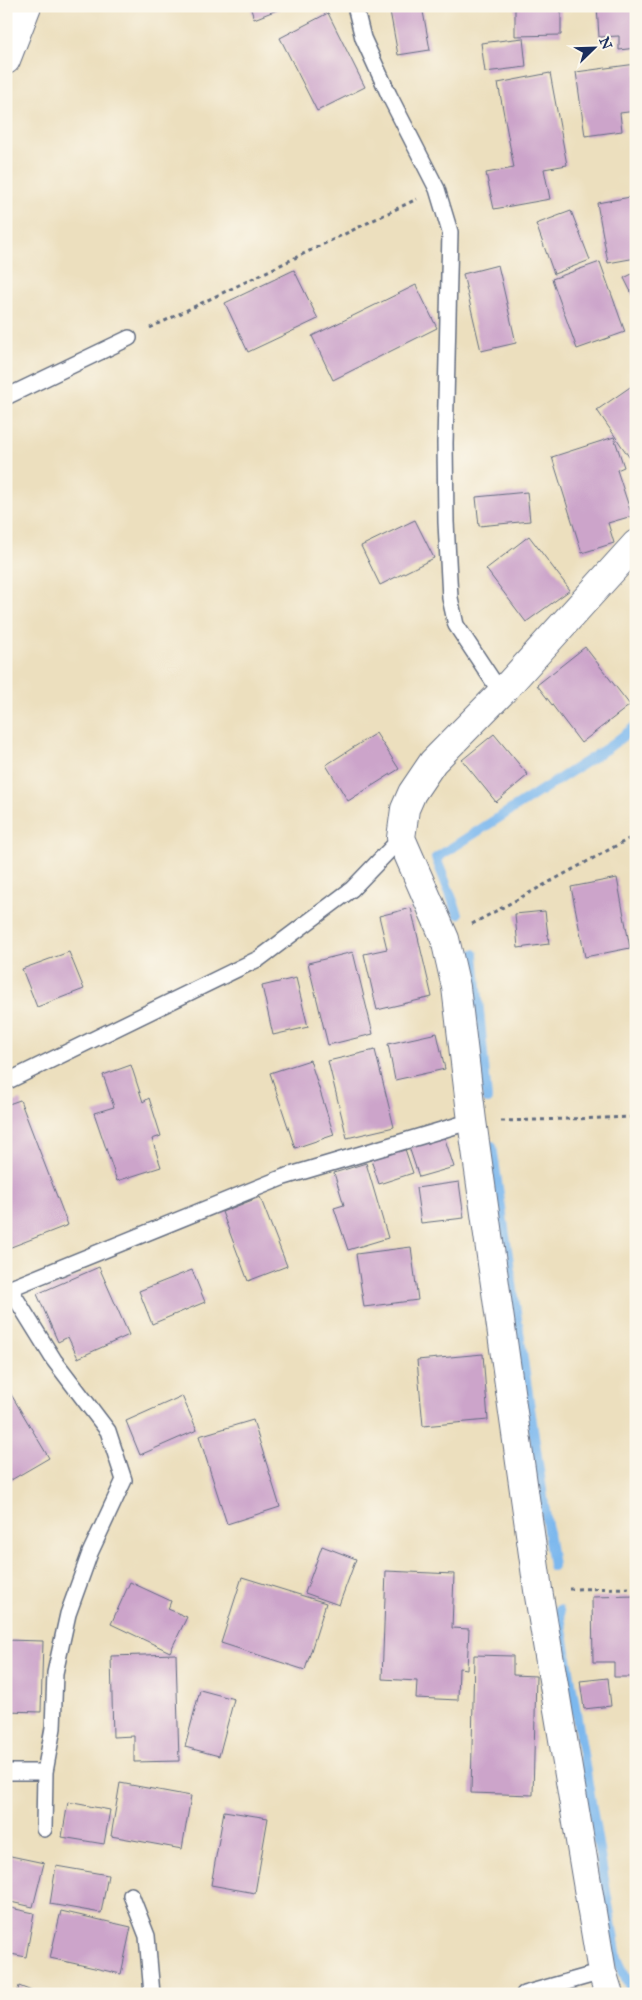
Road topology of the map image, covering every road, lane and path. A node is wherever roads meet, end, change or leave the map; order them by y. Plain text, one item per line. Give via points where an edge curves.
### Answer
1 (27, 6) edge
2 (355, 6) edge
3 (6, 60) edge
4 (437, 189) junction
5 (129, 338) joint
6 (6, 397) edge
7 (636, 544) edge
8 (501, 692) junction
9 (636, 835) edge
10 (401, 838) junction
11 (445, 939) junction
12 (6, 1082) edge
13 (636, 1117) edge
14 (472, 1121) junction
15 (8, 1289) edge
16 (636, 1588) edge
17 (538, 1590) junction
18 (6, 1772) edge
19 (46, 1772) junction
20 (44, 1829) dead end
21 (131, 1895) dead end
22 (605, 1983) edge
23 (152, 1994) edge
24 (524, 1994) edge

1 - 3 main road
2 - 4 lane via 363,38
4 - 5 path
4 - 8 lane via 450,232 445,443 450,598 456,625
5 - 6 lane
7 - 8 main road
8 - 10 main road via 433,762 412,792 405,809
9 - 11 path
10 - 11 main road
10 - 12 lane via 352,889 260,958
11 - 14 main road via 456,987
13 - 14 path
14 - 15 lane via 284,1177
14 - 17 main road
15 - 19 lane via 54,1360 108,1431 124,1480 90,1553 68,1614 55,1673 53,1728
16 - 17 path
17 - 22 main road
18 - 19 lane
19 - 20 lane
21 - 23 lane via 146,1936
22 - 24 lane

